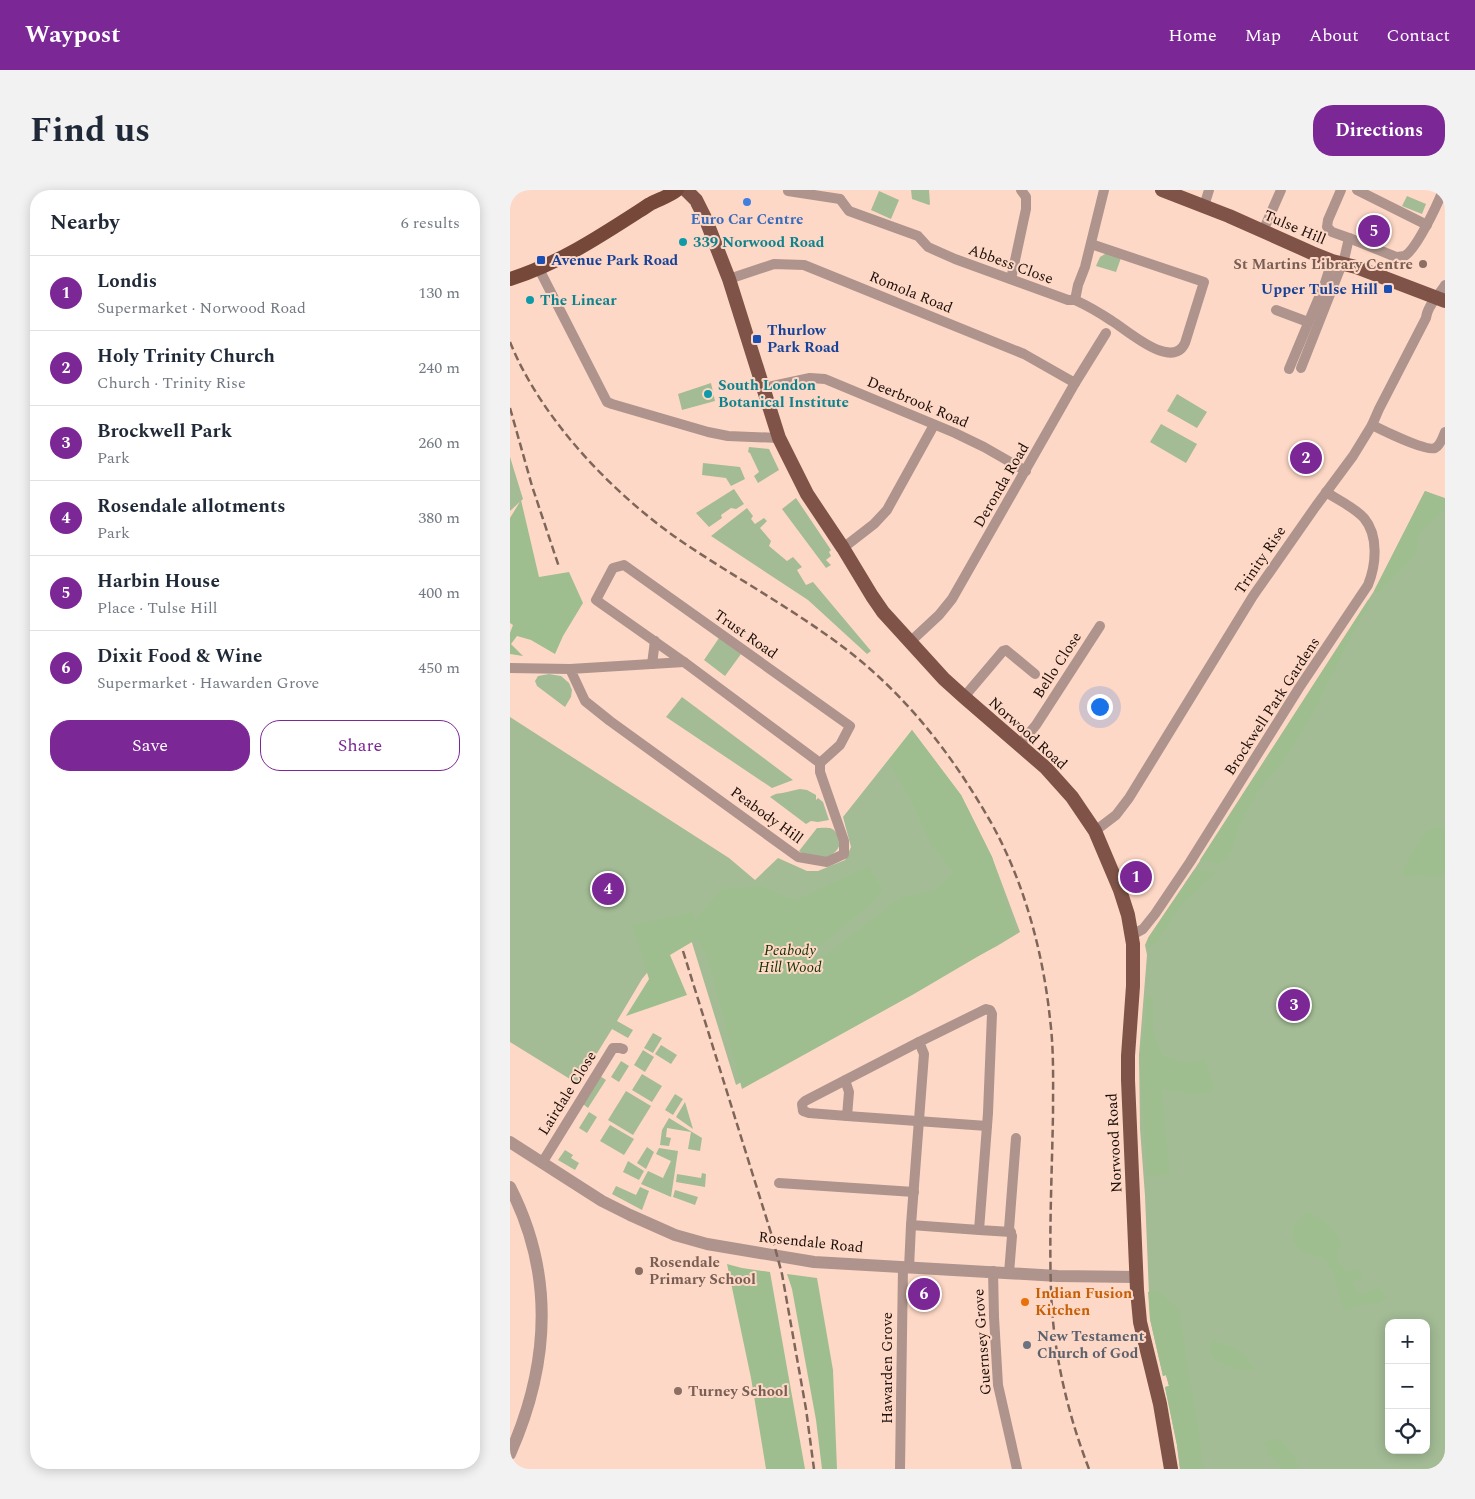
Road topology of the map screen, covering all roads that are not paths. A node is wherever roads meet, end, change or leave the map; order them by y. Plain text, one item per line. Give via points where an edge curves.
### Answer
1 (677, 190) edge
2 (1021, 190) edge
3 (1104, 190) edge
4 (1162, 190) edge
5 (1209, 190) edge
6 (1281, 190) edge
7 (1341, 190) edge
8 (1357, 190) edge
9 (1443, 190) edge
10 (788, 191) edge
11 (693, 193) edge
12 (841, 194) edge
13 (657, 195) edge
14 (1204, 206) junction
15 (1427, 225) junction
16 (1263, 231) junction
17 (1349, 238) junction
18 (1091, 244) junction
19 (1339, 263) junction
20 (539, 269) junction
21 (510, 279) edge
22 (1011, 279) junction
23 (729, 280) junction
24 (1445, 285) edge
25 (1075, 300) junction
26 (1441, 300) edge
27 (1276, 310) dead end
28 (1308, 322) junction
29 (1106, 333) dead end
30 (1301, 368) dead end
31 (1288, 369) dead end
32 (1075, 383) junction
33 (764, 388) junction
34 (934, 425) junction
35 (1372, 425) junction
36 (1445, 432) edge
37 (779, 438) junction
38 (1026, 471) junction
39 (1326, 492) junction
40 (843, 548) junction
41 (1100, 626) dead end
42 (655, 641) junction
43 (910, 642) junction
44 (684, 662) junction
45 (652, 664) junction
46 (510, 668) edge
47 (570, 670) junction
48 (1035, 674) dead end
49 (964, 697) junction
50 (1020, 744) junction
51 (820, 763) junction
52 (1095, 831) junction
53 (1132, 935) junction
54 (919, 1042) junction
55 (623, 1049) dead end
56 (845, 1080) junction
57 (848, 1116) junction
58 (919, 1121) junction
59 (987, 1126) junction
60 (1016, 1138) dead end
61 (510, 1142) edge
62 (542, 1163) junction
63 (779, 1183) dead end
64 (510, 1187) edge
65 (914, 1192) junction
66 (911, 1225) junction
67 (979, 1230) junction
68 (1011, 1232) junction
69 (906, 1267) junction
70 (993, 1271) junction
71 (1009, 1273) junction
72 (1136, 1277) junction
73 (510, 1454) edge
74 (900, 1469) edge
75 (1017, 1469) edge
76 (1171, 1469) edge

1 - 13 highway via 667,197
2 - 22 street via 1026,197 1026,209
3 - 18 street
4 - 14 main road, Tulse Hill
5 - 14 street
6 - 16 street
7 - 17 street via 1327,227
8 - 15 street
9 - 15 street
10 - 12 street
11 - 23 main road, Norwood Road
12 - 22 street, Abbess Close via 849,211 918,236 928,247
13 - 20 highway via 580,249
14 - 16 main road, Tulse Hill
15 - 17 street via 1404,256 1396,257
16 - 19 main road, Tulse Hill
17 - 19 street
18 - 25 street
18 - 25 street, Abbess Close via 1204,282 1185,343 1181,350 1175,352 1160,351 1146,344
19 - 26 main road, Tulse Hill
19 - 28 street
19 - 30 street
20 - 21 highway
20 - 37 street via 607,402 708,432
22 - 25 street, Abbess Close via 1062,299
23 - 32 street, Romola Road via 774,264 804,265 1024,354
23 - 33 main road, Norwood Road
24 - 26 street
26 - 35 street, Trinity Rise via 1430,307
27 - 28 street
28 - 31 street
29 - 32 street, Deronda Road
32 - 38 street, Deronda Road
33 - 34 street, Deerbrook Road via 810,378 825,379
33 - 37 main road, Norwood Road
34 - 38 street, Deerbrook Road via 984,447
34 - 40 street via 887,510
35 - 36 street via 1433,450
35 - 39 street, Trinity Rise
37 - 40 main road, Norwood Road via 807,494
38 - 43 street, Deronda Road via 952,599
39 - 52 street, Trinity Rise via 1253,596 1129,798
39 - 53 street, Brockwell Park Gardens via 1358,513 1367,524 1374,541 1374,566 1368,585 1299,688 1197,852 1155,914 1143,929
40 - 43 main road, Norwood Road via 883,612
41 - 50 street, Bello Close via 1036,725
42 - 44 street
42 - 45 street
42 - 51 street, Trust Road via 596,600 613,568 624,566 850,726 840,745
43 - 49 main road, Norwood Road
44 - 45 street
44 - 51 street
45 - 47 street
46 - 47 street
47 - 51 street, Peabody Hill via 586,700 652,752 798,857 828,862 844,854 844,841 820,772
48 - 49 street via 1006,650
49 - 50 main road, Norwood Road
50 - 52 main road, Norwood Road via 1068,792
52 - 53 main road, Norwood Road via 1120,890
53 - 72 main road, Norwood Road via 1128,1080
54 - 56 street
54 - 58 street, Hawarden Grove via 924,1054
54 - 59 street via 984,1009 990,1010
55 - 62 street, Lairdale Close via 613,1048
56 - 57 street via 849,1092
56 - 57 street via 804,1101 802,1107 807,1113
57 - 58 street
58 - 59 street
58 - 65 street, Hawarden Grove
59 - 67 street
60 - 68 street
61 - 62 street, Rosendale Road
62 - 69 street, Rosendale Road via 602,1201 687,1239 814,1262
63 - 65 street
64 - 73 street via 537,1264 543,1312 532,1395
65 - 66 street, Hawarden Grove
66 - 67 street
66 - 69 street, Hawarden Grove
67 - 68 street
68 - 71 street
69 - 70 street, Rosendale Road
69 - 74 street, Hawarden Grove
70 - 71 street, Rosendale Road
70 - 75 street, Guernsey Grove via 997,1377
71 - 72 street, Rosendale Road
72 - 76 main road, Norwood Road via 1140,1322 1160,1404

